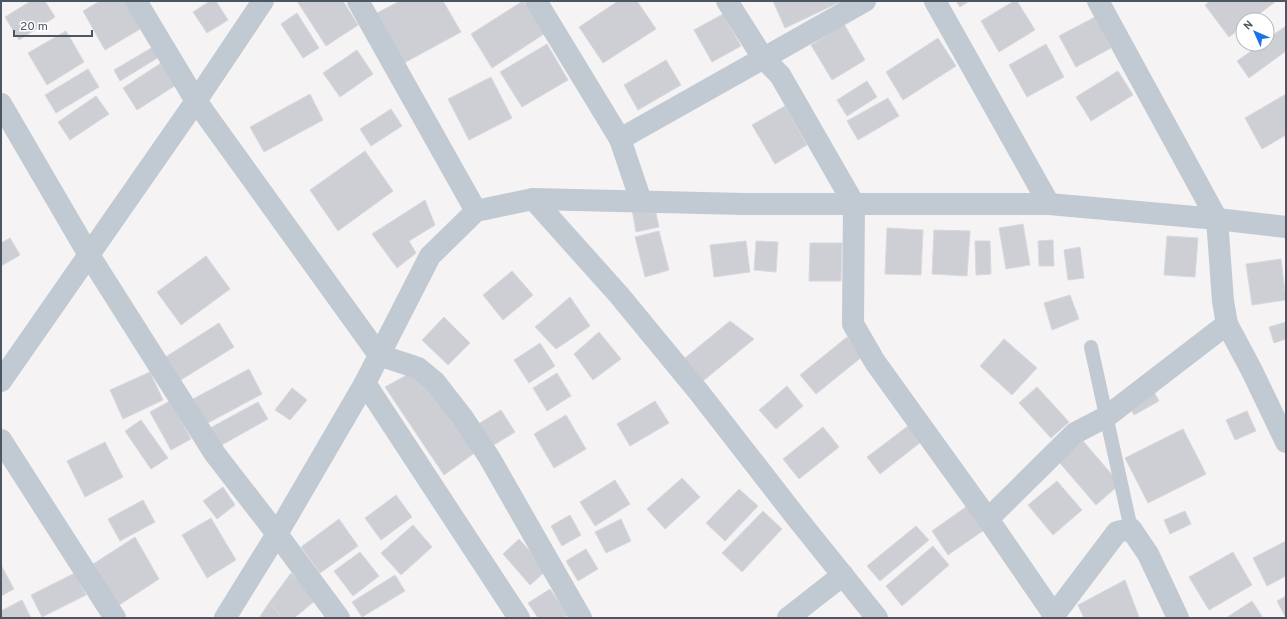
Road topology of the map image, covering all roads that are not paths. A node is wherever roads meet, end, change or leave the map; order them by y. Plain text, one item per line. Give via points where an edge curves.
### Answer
1 (136, 1) edge
2 (263, 1) edge
3 (358, 1) edge
4 (536, 1) edge
5 (727, 1) edge
6 (865, 1) edge
7 (934, 1) edge
8 (1098, 1) edge
9 (763, 58) junction
10 (196, 101) junction
11 (1, 104) edge
12 (620, 139) junction
13 (534, 199) junction
14 (641, 201) junction
15 (854, 204) junction
16 (1049, 204) junction
17 (476, 211) junction
18 (1217, 219) junction
19 (1286, 227) edge
20 (89, 255) junction
21 (1227, 324) junction
22 (1091, 347) dead end
23 (379, 355) junction
24 (1, 381) edge
25 (365, 383) junction
26 (1106, 417) junction
27 (1, 440) edge
28 (1286, 442) edge
29 (988, 519) junction
30 (1130, 529) junction
31 (277, 534) junction
32 (843, 575) junction
33 (1053, 616) edge
34 (115, 618) edge
35 (225, 618) edge
36 (339, 618) edge
37 (519, 618) edge
38 (581, 618) edge
39 (788, 618) edge
40 (877, 618) edge
41 (1178, 618) edge

1 - 10 street
2 - 10 street
3 - 17 street
4 - 12 street
5 - 9 street
6 - 9 street
7 - 16 street
8 - 18 street
9 - 12 street
9 - 15 street via 780,75
10 - 20 street
10 - 23 street
11 - 20 street
12 - 14 street
13 - 14 street
13 - 17 street
13 - 32 street via 619,295 693,385
14 - 15 street
15 - 16 street
15 - 29 street via 853,324 875,362
16 - 18 street
17 - 23 street via 430,256
18 - 19 street
18 - 21 street
20 - 24 street
20 - 31 street via 215,454
21 - 26 street
21 - 28 street
22 - 26 lane
23 - 25 street
23 - 38 street via 418,368 435,382 463,418 489,457
25 - 31 street
25 - 37 street
26 - 29 street via 1075,433
26 - 30 lane
27 - 34 street
29 - 33 street
30 - 33 street via 1117,532
30 - 41 street via 1148,554
31 - 35 street
31 - 36 street
32 - 39 street
32 - 40 street

